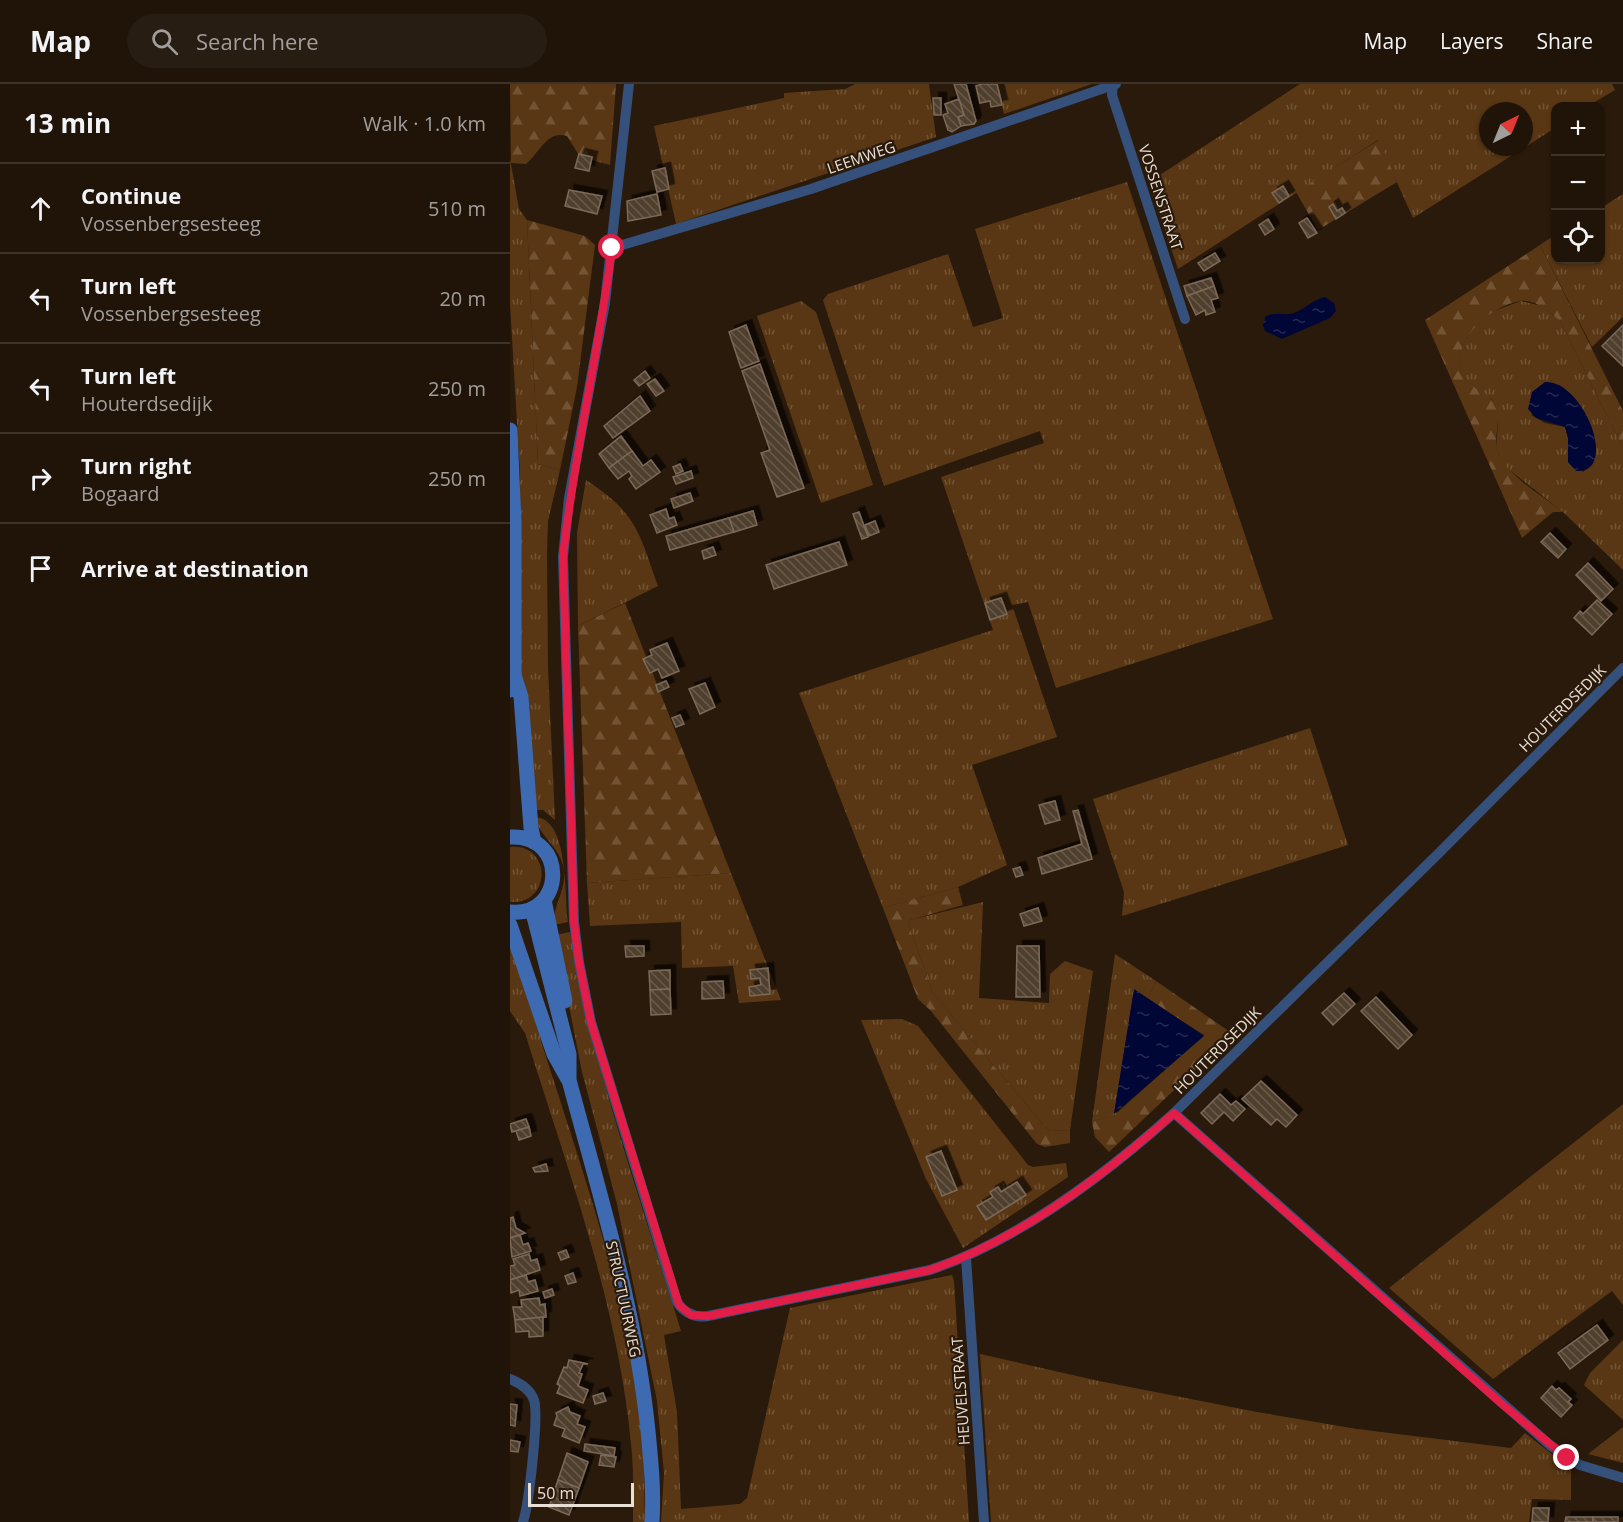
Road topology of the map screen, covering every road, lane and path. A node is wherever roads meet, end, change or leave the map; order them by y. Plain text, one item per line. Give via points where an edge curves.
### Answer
1 (629, 84) edge
2 (1114, 85) edge
3 (612, 248) junction
4 (1185, 319) dead end
5 (510, 430) edge
6 (512, 527) edge
7 (1623, 668) edge
8 (514, 674) junction
9 (510, 690) edge
10 (510, 837) edge
11 (534, 842) junction
12 (538, 904) junction
13 (510, 912) edge
14 (510, 925) edge
15 (569, 1080) junction
16 (1174, 1113) junction
17 (966, 1258) junction
18 (510, 1379) edge
19 (1623, 1478) edge
20 (523, 1522) edge
21 (652, 1522) edge
22 (984, 1522) edge

1 - 3 street
2 - 3 street, LEEMWEG via 811,189
2 - 4 street, VOSSENSTRAAT via 1112,95
3 - 17 street, HOUTERDSEDIJK via 569,498 563,557 574,922 591,1022 678,1302 691,1315 708,1316 930,1270
5 - 6 main road
6 - 8 main road
7 - 16 street, HOUTERDSEDIJK
8 - 9 main road
8 - 11 main road via 521,697
10 - 11 main road
11 - 12 main road via 544,850 553,868 553,882
12 - 13 main road
12 - 15 main road, STRUCTUURWEG via 576,1053
14 - 15 main road, STRUCTUURWEG via 554,1054
15 - 21 main road, STRUCTUURWEG via 614,1248 639,1367 654,1496
16 - 17 street, HOUTERDSEDIJK via 1133,1150 1068,1196
16 - 19 street via 1551,1446 1580,1465
17 - 22 street, HEUVELSTRAAT
18 - 20 street via 527,1389 535,1402

